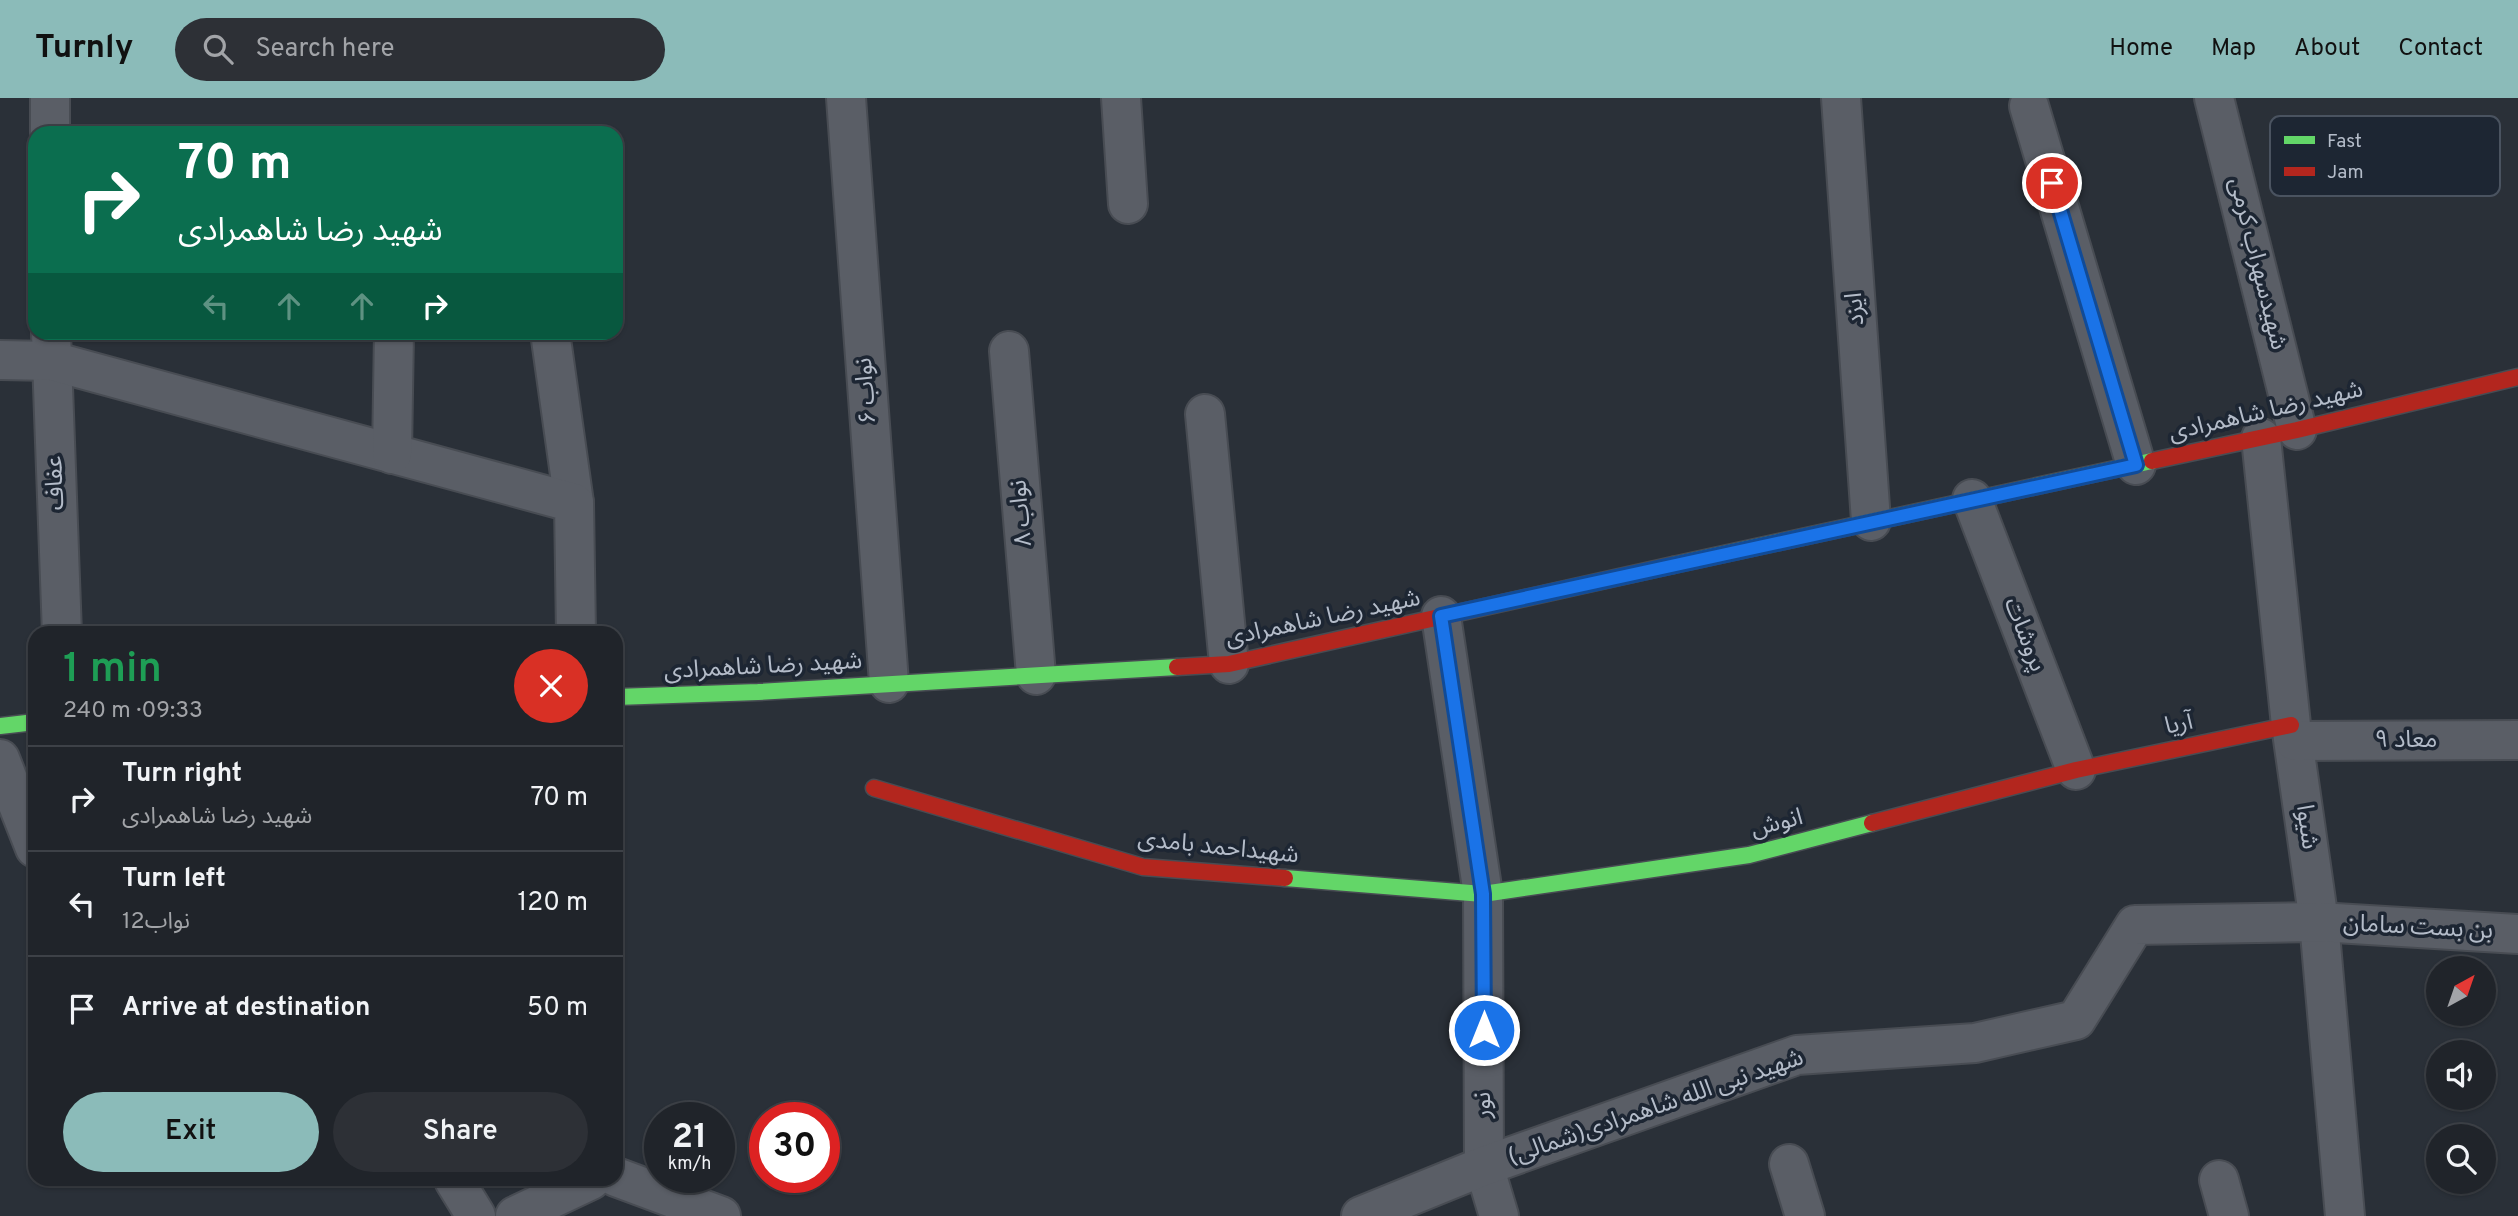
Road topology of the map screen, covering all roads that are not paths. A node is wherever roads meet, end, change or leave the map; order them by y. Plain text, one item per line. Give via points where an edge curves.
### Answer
1 (50, 98) edge
2 (846, 98) edge
3 (1121, 98) edge
4 (1841, 98) edge
5 (2214, 98) edge
6 (2029, 106) dead end
7 (50, 126) edge
8 (1128, 204) dead end
9 (394, 340) edge
10 (551, 340) edge
11 (52, 347) edge
12 (1009, 351) dead end
13 (0, 360) edge
14 (2518, 377) edge
15 (1205, 414) dead end
16 (2279, 434) junction
17 (392, 454) junction
18 (2136, 465) junction
19 (1972, 499) junction
20 (574, 503) junction
21 (1871, 521) junction
22 (1441, 616) junction
23 (62, 626) edge
24 (576, 626) edge
25 (1229, 664) junction
26 (1036, 675) junction
27 (889, 683) junction
28 (623, 697) edge
29 (28, 723) edge
30 (0, 726) edge
31 (2293, 733) junction
32 (2518, 740) edge
33 (0, 759) edge
34 (2076, 770) junction
35 (874, 788) dead end
36 (28, 830) edge
37 (1483, 894) junction
38 (2319, 922) junction
39 (2518, 934) edge
40 (1789, 1164) dead end
41 (1484, 1166) junction
42 (623, 1180) edge
43 (457, 1186) edge
44 (578, 1186) edge
45 (476, 1216) edge
46 (515, 1216) edge
47 (721, 1216) edge
48 (1361, 1216) edge
49 (1499, 1216) edge
50 (1805, 1216) edge
51 (2345, 1216) edge

1 - 7 street
2 - 27 street, نواب ۶
3 - 8 street
4 - 21 street, ایزد
5 - 16 street, شهیدسهراب کرمی
6 - 18 street
9 - 17 street
10 - 20 street
11 - 13 street
11 - 17 street
11 - 23 street, عفاف
12 - 26 street, نواب ۸
14 - 16 main road, شهید رضا شاهمرادی
15 - 25 street
16 - 18 main road, شهید رضا شاهمرادی
16 - 31 street, شیوا
17 - 20 street
18 - 19 main road, شهید رضا شاهمرادی
19 - 21 main road, شهید رضا شاهمرادی
19 - 34 street, پروشات
20 - 24 street
21 - 22 main road, شهید رضا شاهمرادی
22 - 25 main road, شهید رضا شاهمرادی
22 - 37 street, نور
25 - 26 main road, شهید رضا شاهمرادی
26 - 27 main road, شهید رضا شاهمرادی
27 - 28 main road, شهید رضا شاهمرادی
29 - 30 main road
31 - 32 street, معاد ۹
31 - 34 main road, آریا
31 - 38 street, شیوا
33 - 36 street
34 - 37 main road, انوش via 1749,855
35 - 37 main road, شهیداحمد بامدی via 1143,867
37 - 41 street, نور
38 - 39 street, بن بست سامان
38 - 41 street, شهید نبی الله شاهمرادی(شمالی) via 2135,925 2076,1020 1975,1043 1797,1055
38 - 51 street, شیوا
40 - 50 street
41 - 48 street
41 - 49 street, نور
42 - 47 street
43 - 45 street
44 - 46 street

